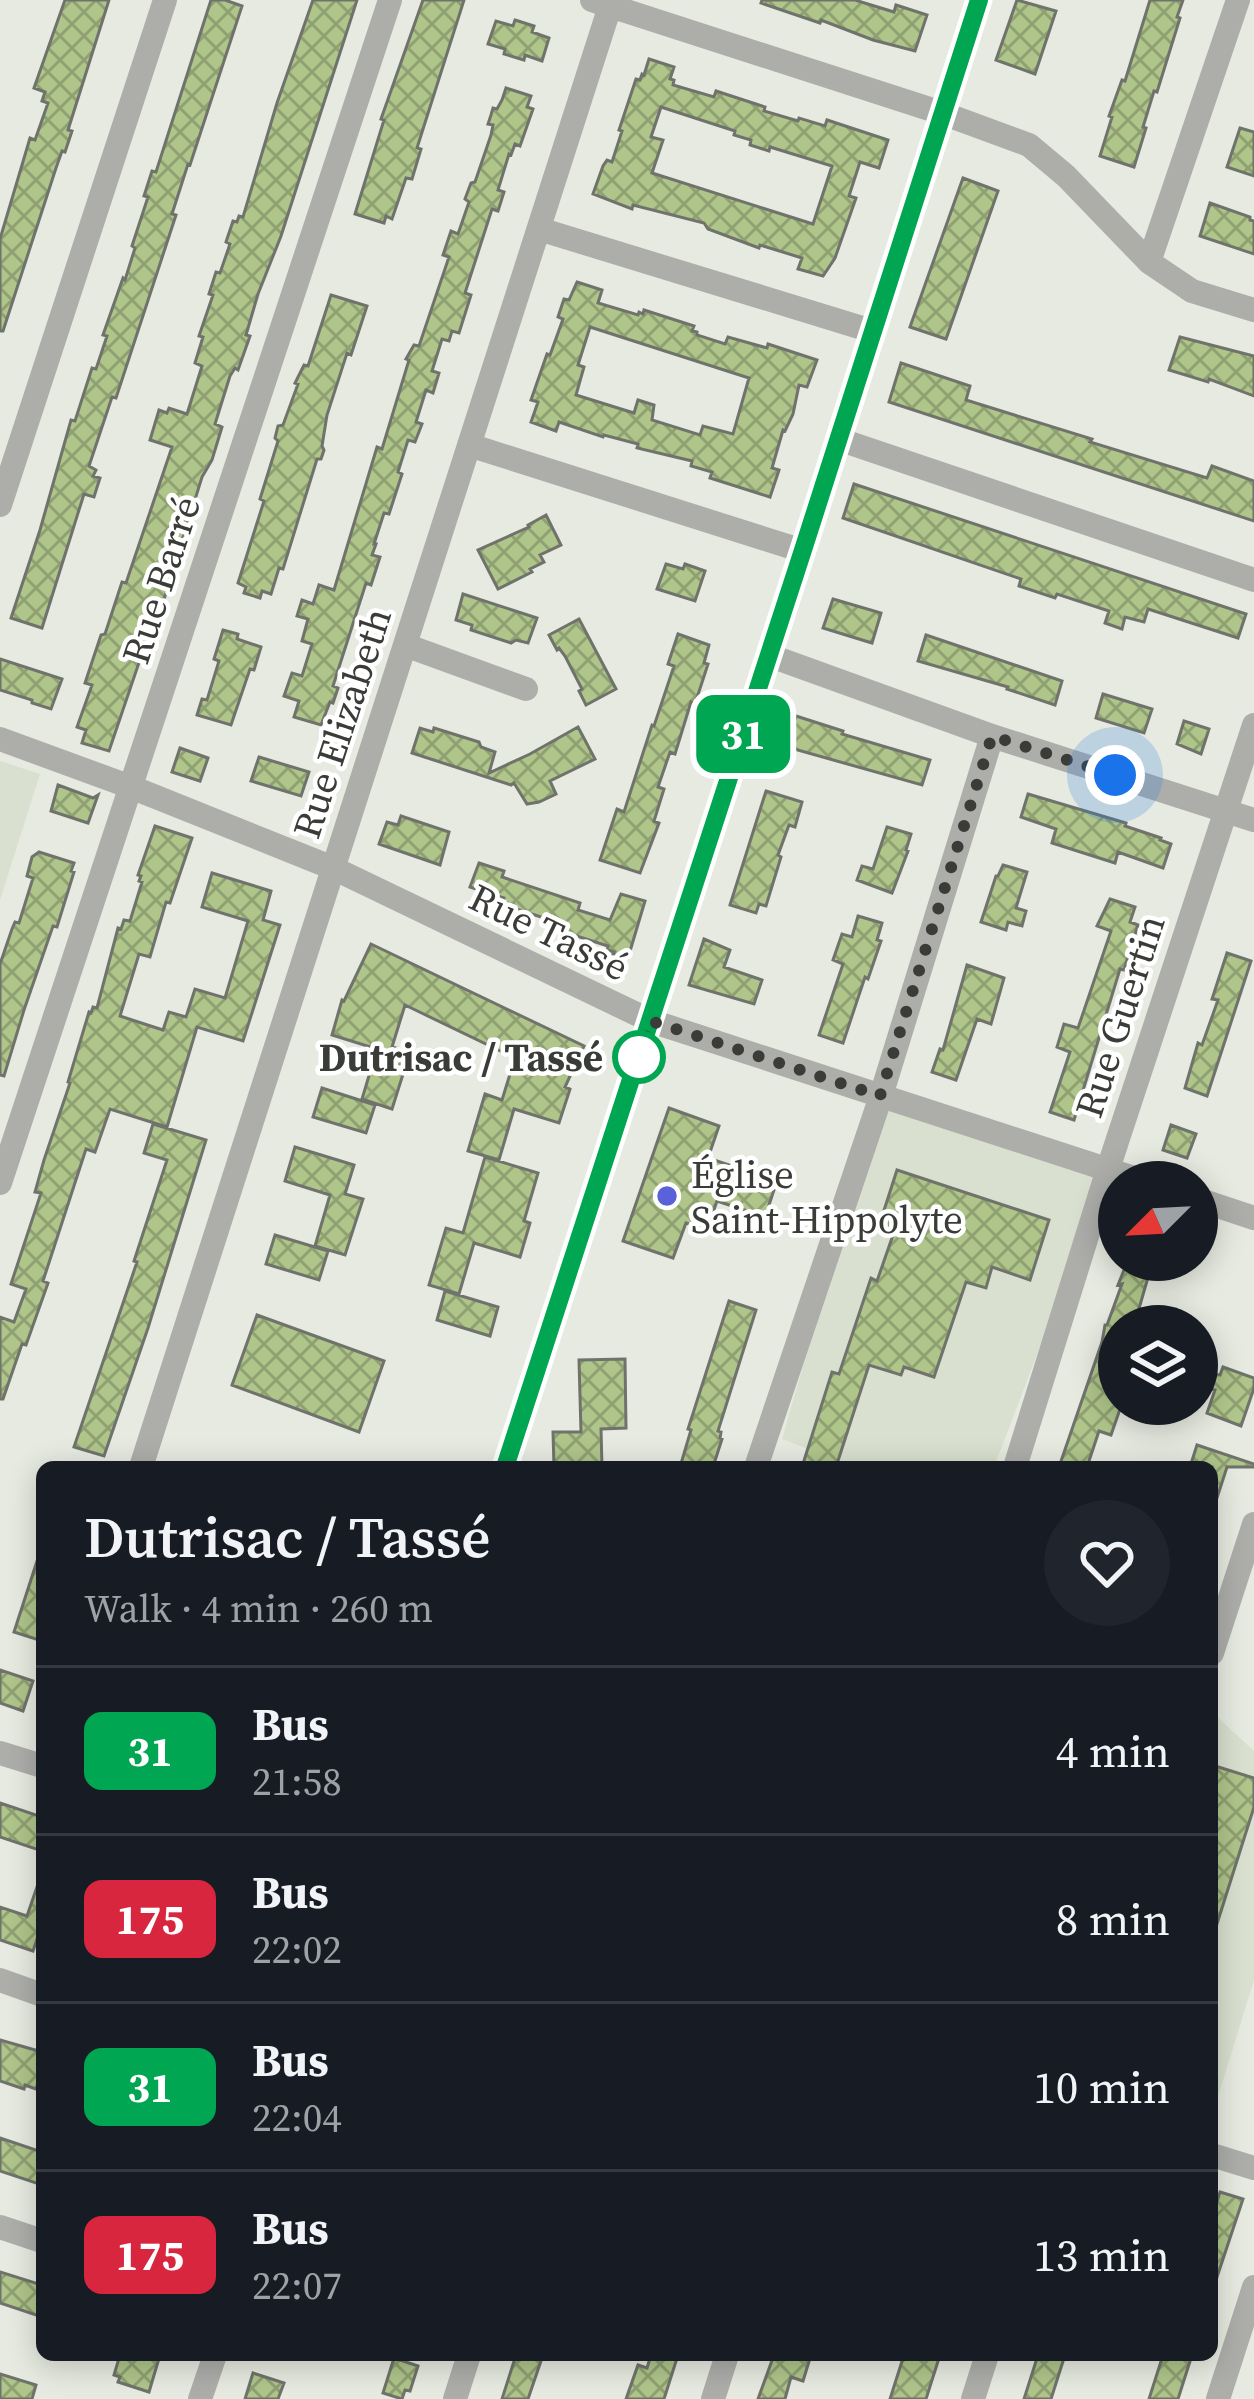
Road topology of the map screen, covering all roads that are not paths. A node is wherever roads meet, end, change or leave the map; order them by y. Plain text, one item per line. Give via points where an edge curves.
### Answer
1 (165, 0) edge
2 (390, 0) edge
3 (979, 0) edge
4 (1238, 0) edge
5 (605, 2) edge
6 (942, 113) junction
7 (538, 230) junction
8 (1149, 262) junction
9 (1254, 310) edge
10 (872, 332) junction
11 (838, 439) junction
12 (469, 445) junction
13 (0, 505) edge
14 (803, 550) junction
15 (1254, 580) edge
16 (405, 645) junction
17 (768, 655) junction
18 (526, 689) dead end
19 (1254, 725) edge
20 (992, 736) junction
21 (0, 739) edge
22 (130, 787) junction
23 (1225, 810) junction
24 (1254, 820) edge
25 (333, 868) junction
26 (651, 1021) junction
27 (880, 1096) junction
28 (1111, 1161) edge
29 (1098, 1166) edge
30 (0, 1184) edge
31 (1098, 1201) edge
32 (1218, 1206) edge
33 (1254, 1218) edge
34 (143, 1461) edge
35 (507, 1461) edge
36 (758, 1461) edge
37 (1017, 1461) edge
38 (1254, 1525) edge
39 (1218, 1635) edge
40 (0, 1753) edge
41 (36, 1764) edge
42 (0, 1980) edge
43 (36, 1993) edge
44 (1218, 2157) edge
45 (1254, 2168) edge
46 (0, 2227) edge
47 (36, 2239) edge
48 (1254, 2287) edge
49 (213, 2361) edge
50 (467, 2361) edge
51 (725, 2361) edge
52 (985, 2361) edge
53 (200, 2399) edge
54 (455, 2399) edge
55 (712, 2399) edge
56 (973, 2399) edge
57 (1218, 2399) edge

1 - 13 street
2 - 22 street, Rue Barré
3 - 6 street
4 - 8 street
5 - 6 street
5 - 7 street, Rue Elizabeth
6 - 8 street via 1029,146
6 - 10 street
7 - 10 street
7 - 12 street, Rue Elizabeth
8 - 9 street via 1192,291
10 - 11 street
11 - 14 street
11 - 15 street
12 - 14 street
12 - 16 street, Rue Elizabeth
14 - 17 street
16 - 18 street
16 - 25 street, Rue Elizabeth
17 - 20 street
17 - 26 street
19 - 23 street, Rue Guertin
20 - 23 street
20 - 27 street
21 - 22 street, Rue Tassé
22 - 25 street, Rue Tassé
22 - 30 street, Rue Barré
23 - 24 street
23 - 28 street, Rue Guertin
25 - 26 street, Rue Tassé
25 - 34 street, Rue Elizabeth
26 - 27 street, Rue Tassé
26 - 35 street
27 - 29 street, Rue Tassé
27 - 36 street
31 - 37 street, Rue Guertin
32 - 33 street
38 - 39 street
40 - 41 street
42 - 43 street
44 - 45 street
46 - 47 street
48 - 57 street
49 - 53 street
50 - 54 street
51 - 55 street
52 - 56 street

